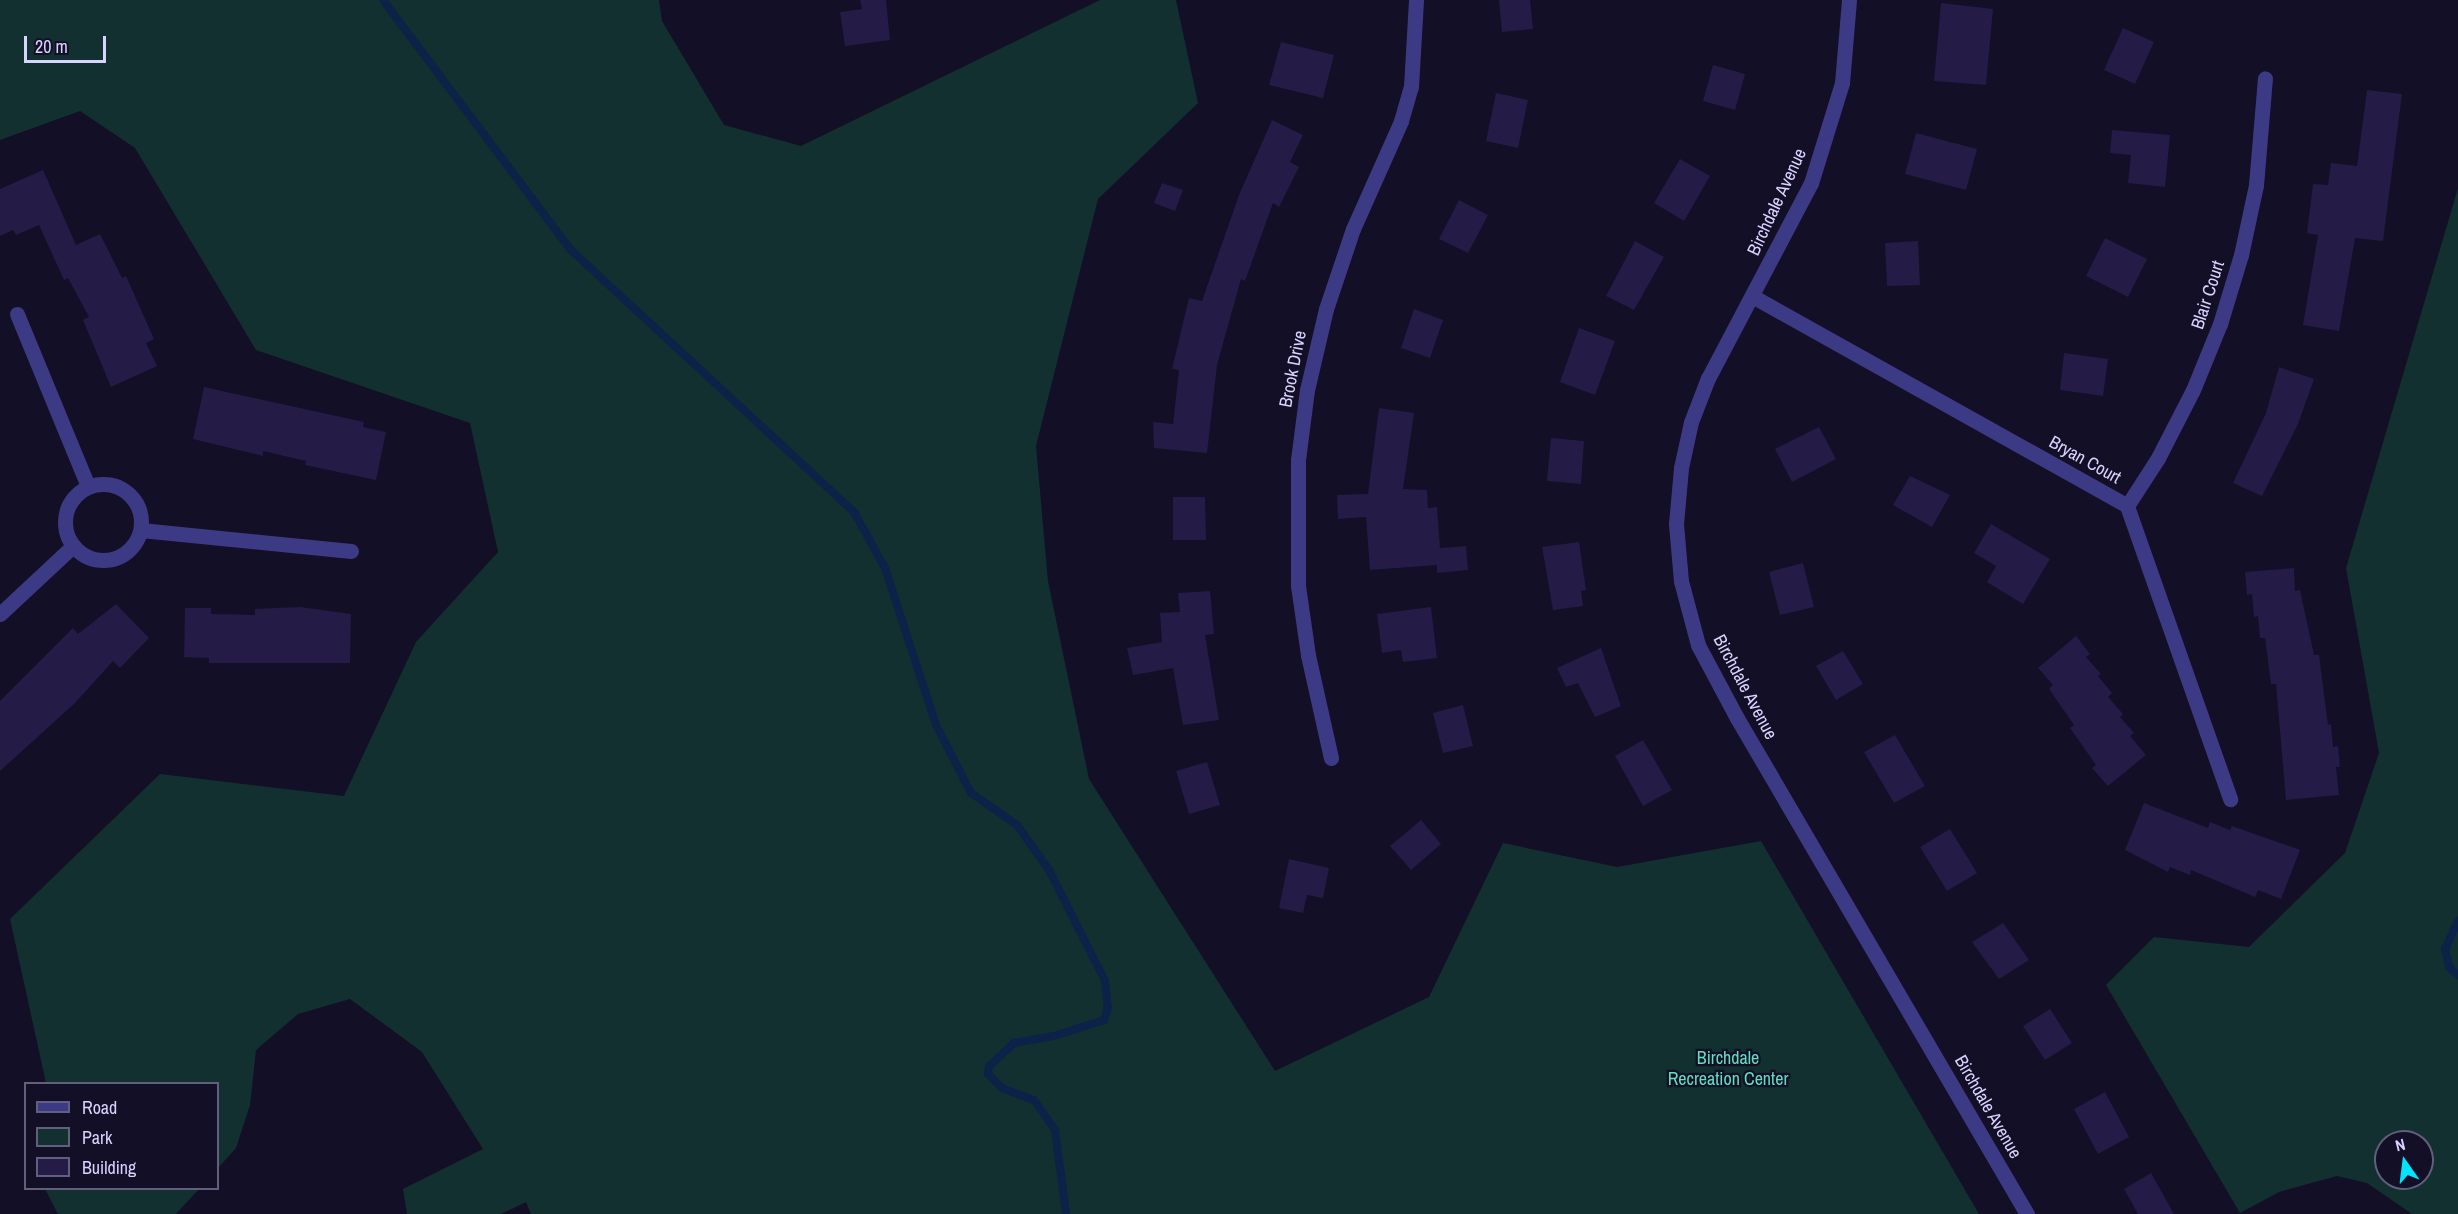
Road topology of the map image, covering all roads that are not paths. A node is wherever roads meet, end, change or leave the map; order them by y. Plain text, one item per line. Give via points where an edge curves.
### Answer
1 (1416, 0) edge
2 (1849, 0) edge
3 (2265, 78) dead end
4 (1752, 296) junction
5 (17, 314) dead end
6 (88, 486) junction
7 (2127, 506) junction
8 (141, 530) junction
9 (73, 546) junction
10 (351, 551) dead end
11 (0, 614) edge
12 (1331, 758) dead end
13 (2230, 799) dead end
14 (2027, 1214) edge

1 - 12 street, Brook Drive via 1411,87 1401,121 1353,229 1326,309 1307,390 1298,460 1298,586 1308,655
2 - 4 street, Birchdale Avenue via 1842,83 1834,120 1811,183
3 - 7 street, Blair Court via 2256,185 2241,255 2220,324 2193,390 2158,458
4 - 7 street, Bryan Court
4 - 14 street, Birchdale Avenue via 1708,378 1691,422 1681,468 1676,524 1681,581 1698,645
5 - 6 street
6 - 8 street via 112,484 128,492 139,506
6 - 9 street via 70,503 66,514
7 - 13 street, Bryan Court
8 - 9 street via 129,551 106,560 82,554
8 - 10 street
9 - 11 street

